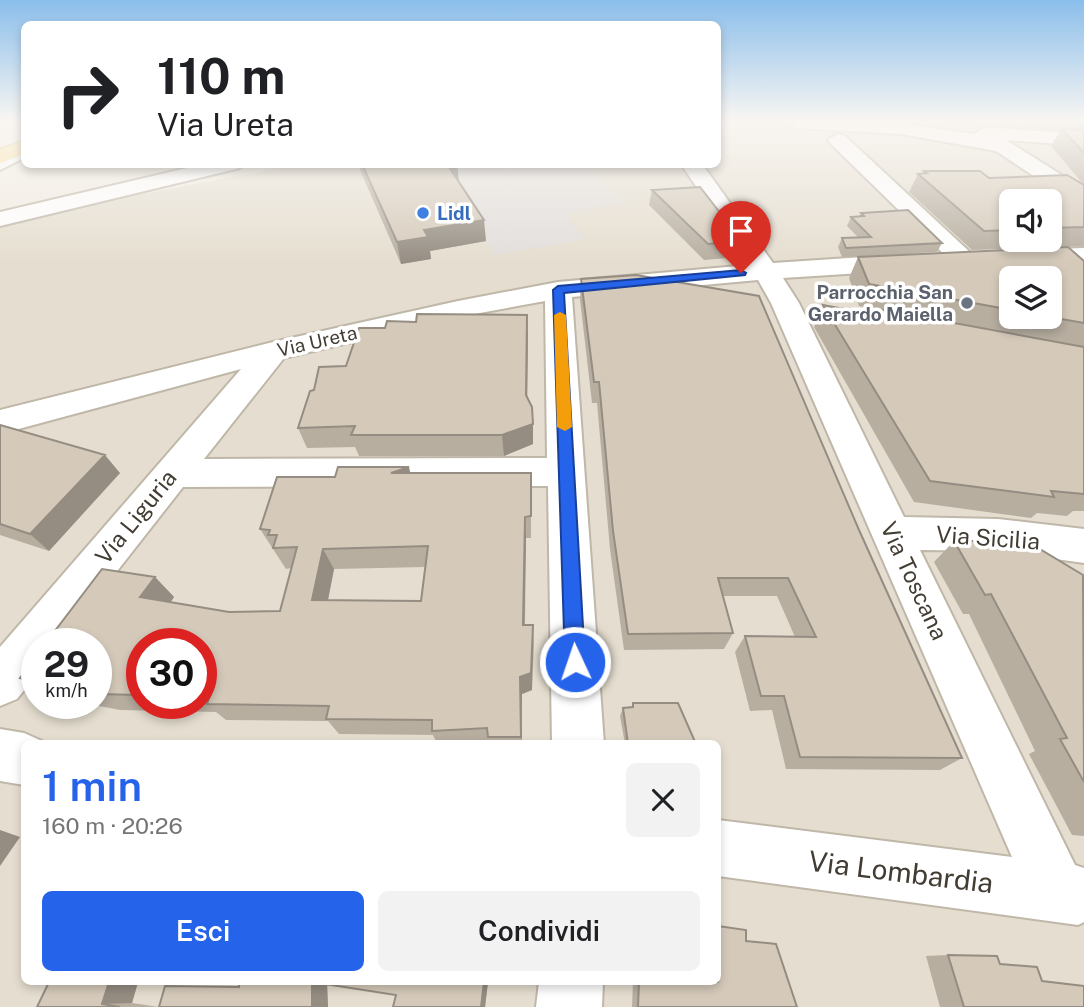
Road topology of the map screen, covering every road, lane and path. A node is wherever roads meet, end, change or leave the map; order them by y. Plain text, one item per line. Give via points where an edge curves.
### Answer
1 (212, 169) edge
2 (695, 169) edge
3 (868, 169) edge
4 (1039, 169) edge
5 (1080, 195) edge
6 (0, 219) edge
7 (1084, 256) edge
8 (964, 260) junction
9 (558, 290) junction
10 (788, 294) junction
11 (273, 351) junction
12 (0, 422) edge
13 (566, 471) junction
14 (172, 473) junction
15 (892, 533) junction
16 (1084, 546) edge
17 (0, 683) edge
18 (578, 740) edge
19 (0, 755) edge
20 (21, 758) edge
21 (721, 848) edge
22 (1071, 894) edge
23 (571, 985) edge
24 (569, 1007) edge

1 - 6 street
2 - 10 street, Via Toscana
3 - 8 street
4 - 5 street
7 - 8 street, Via Ureta
8 - 10 street, Via Ureta
9 - 10 street, Via Ureta via 638,282
9 - 11 street, Via Ureta
9 - 13 street
10 - 15 street, Via Toscana
11 - 12 street, Via Ureta
11 - 14 street, Via Liguria
13 - 14 street
13 - 18 street
14 - 17 street, Via Liguria
15 - 16 street, Via Sicilia via 998,535
15 - 22 street, Via Toscana
19 - 20 street
21 - 22 street, Via Lombardia
23 - 24 street

